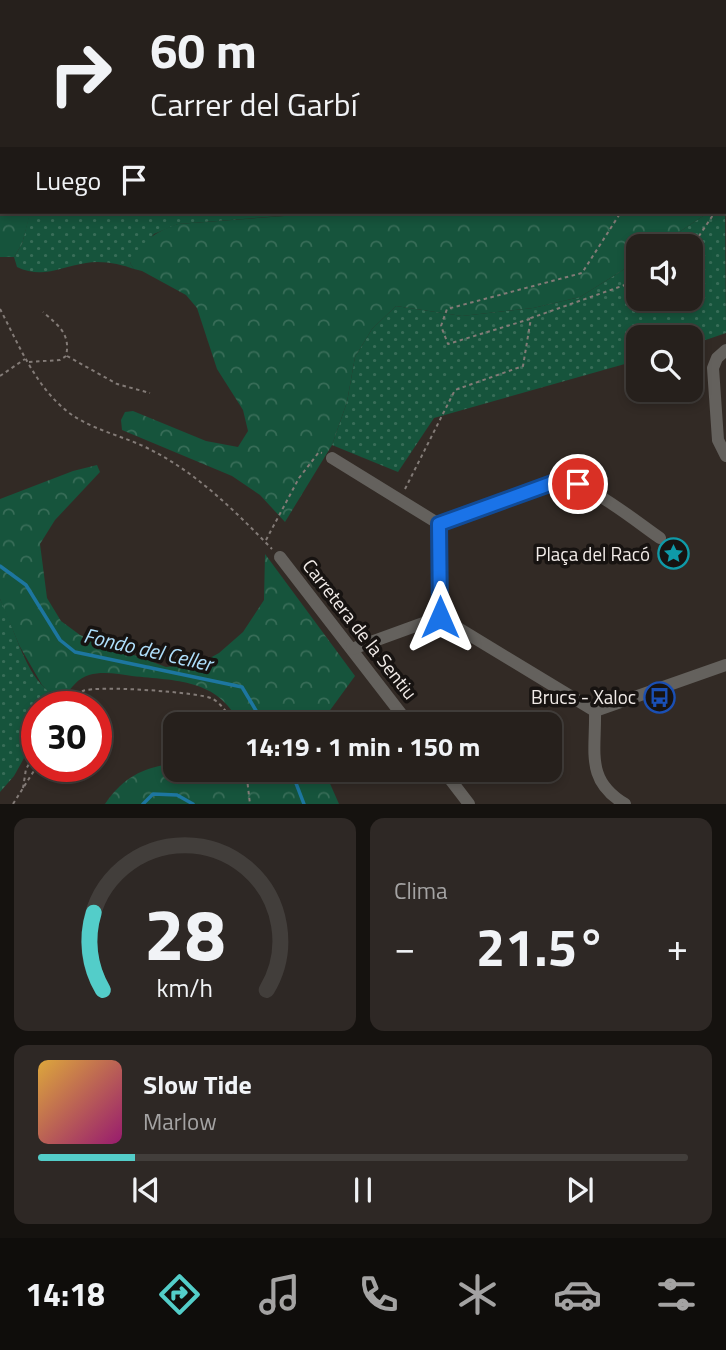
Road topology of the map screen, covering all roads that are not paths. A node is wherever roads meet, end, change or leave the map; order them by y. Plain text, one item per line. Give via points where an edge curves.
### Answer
1 (726, 350) edge
2 (726, 456) edge
3 (332, 458) road end
4 (439, 524) junction
5 (660, 538) dead end
6 (280, 557) road end
7 (440, 617) junction
8 (352, 649) junction
9 (726, 665) edge
10 (595, 711) junction
11 (400, 712) edge
12 (452, 782) edge
13 (469, 804) edge
14 (625, 804) edge

1 - 2 street via 713,368 718,440
3 - 4 street
4 - 5 street via 567,481
4 - 7 street
6 - 8 street, Carretera de la Sentiu
7 - 8 street
7 - 10 street
8 - 11 street, Carretera de la Sentiu
9 - 10 street
10 - 14 street via 598,778 606,792
12 - 13 street

